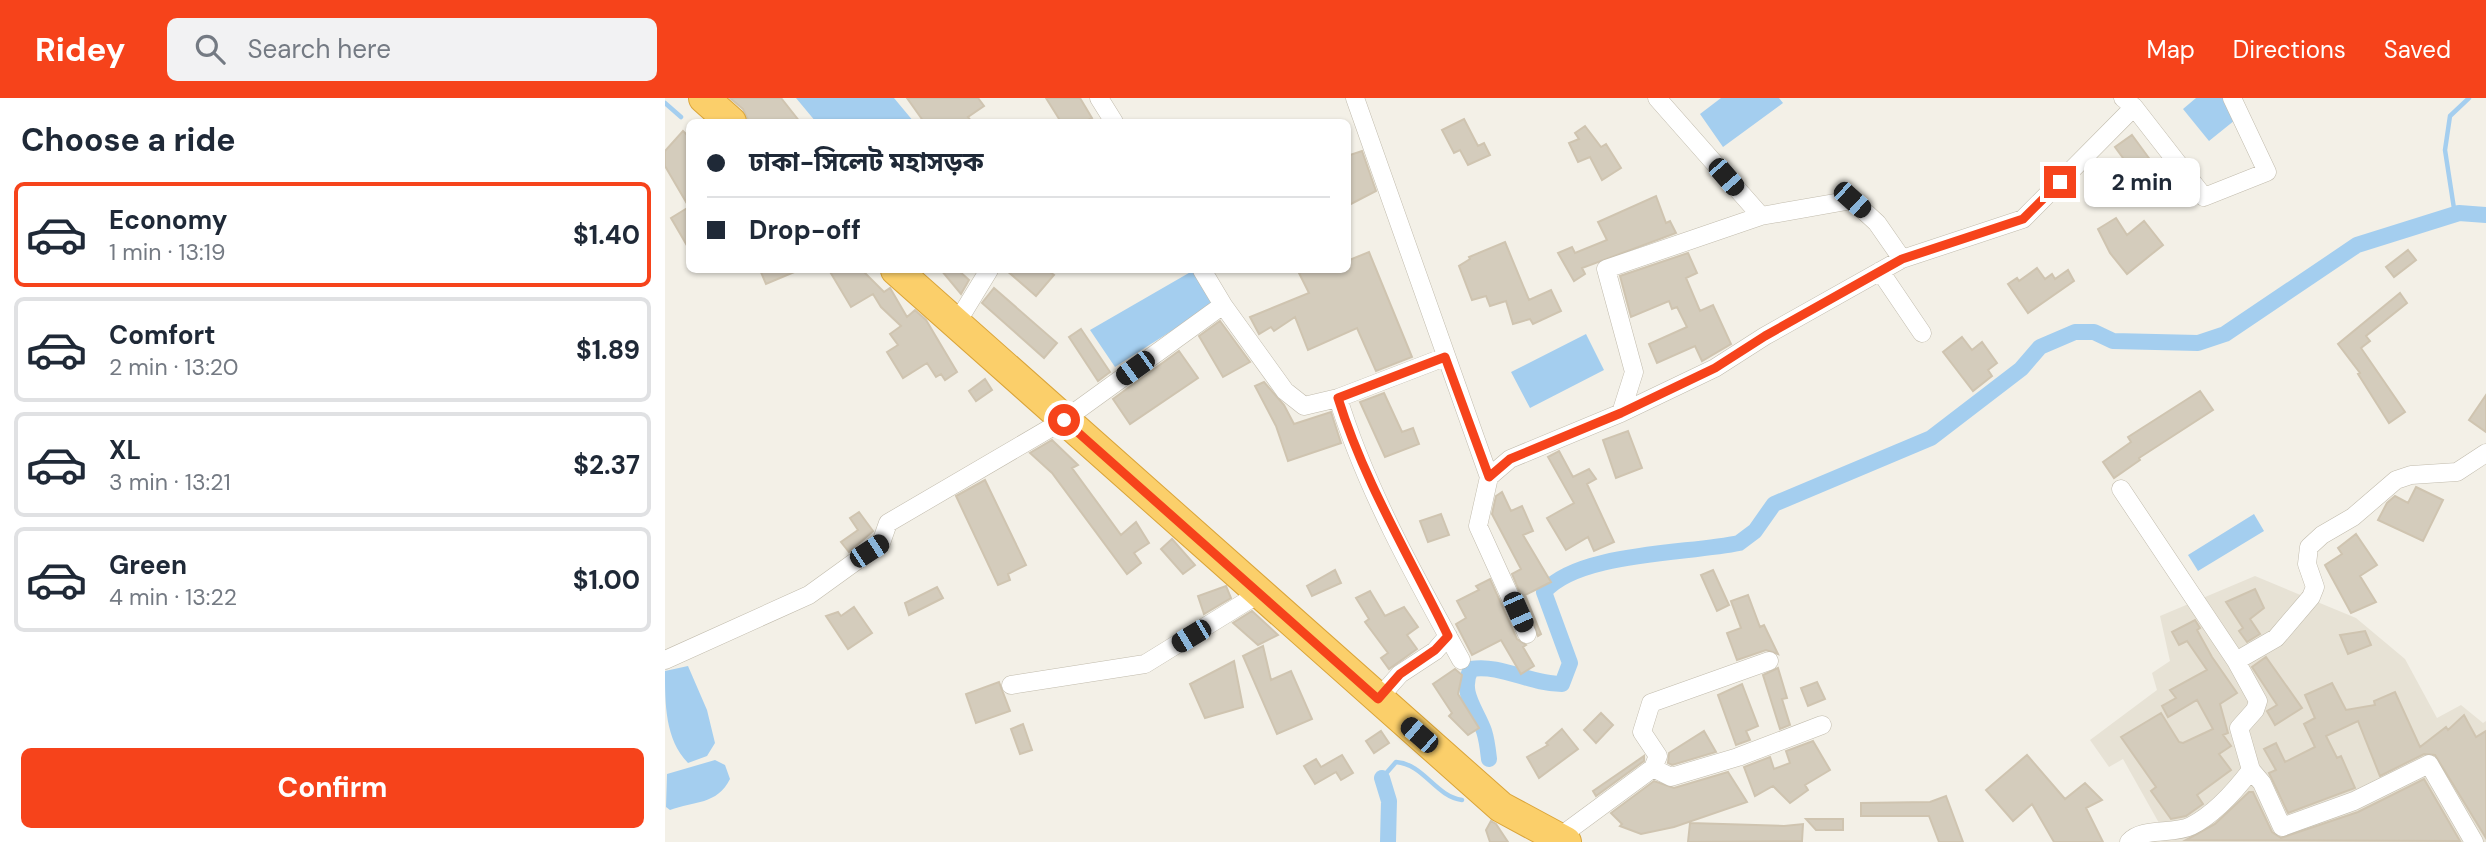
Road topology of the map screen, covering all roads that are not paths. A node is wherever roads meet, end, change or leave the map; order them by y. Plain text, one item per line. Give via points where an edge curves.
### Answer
1 (704, 98) edge
2 (1099, 98) edge
3 (1355, 98) edge
4 (1657, 98) edge
5 (2232, 98) edge
6 (2129, 103) edge
7 (728, 119) edge
8 (1112, 119) edge
9 (1761, 216) junction
10 (1902, 259) junction
11 (1880, 271) junction
12 (899, 273) edge
13 (987, 273) edge
14 (1204, 273) edge
15 (1223, 305) junction
16 (957, 324) junction
17 (1922, 333) dead end
18 (1445, 357) junction
19 (1338, 398) junction
20 (1621, 413) junction
21 (1064, 420) junction
22 (2486, 453) edge
23 (1489, 477) junction
24 (2121, 489) dead end
25 (1260, 593) junction
26 (1527, 634) dead end
27 (1448, 636) junction
28 (665, 660) edge
29 (1461, 660) dead end
30 (2236, 661) junction
31 (1769, 662) dead end
32 (1011, 685) dead end
33 (1378, 699) junction
34 (1822, 725) dead end
35 (1653, 768) junction
36 (2251, 770) junction
37 (1562, 840) edge
38 (2129, 842) edge
39 (2474, 842) edge

1 - 7 highway
2 - 8 street
3 - 18 street
4 - 9 street
5 - 6 street via 2267,172 2204,197
6 - 10 street via 2023,219
9 - 10 street via 1852,200 1877,223
9 - 20 street via 1606,269 1634,372
10 - 11 street
11 - 17 street
11 - 20 street via 1715,368
12 - 16 highway
13 - 16 street
14 - 15 street
15 - 19 street via 1285,391 1304,406
15 - 21 street
16 - 21 highway
18 - 19 street
18 - 23 street
19 - 27 street via 1348,432 1399,543
20 - 23 street via 1510,459
21 - 25 highway
21 - 28 street via 888,523 881,543 809,595
22 - 30 street via 2457,472 2396,480 2353,517 2322,535 2309,547 2307,564 2315,587 2311,597 2276,638
23 - 26 street via 1478,526
24 - 30 street
25 - 32 street via 1145,664
25 - 33 highway
27 - 29 street
27 - 33 street via 1400,674
30 - 36 street via 2258,701 2239,728
31 - 35 street via 1651,703 1641,732 1658,755
33 - 37 highway via 1501,807
34 - 35 street via 1671,777
35 - 37 street
36 - 38 street via 2231,795 2192,826 2137,835
36 - 39 street via 2262,783 2282,828 2354,802 2429,764

